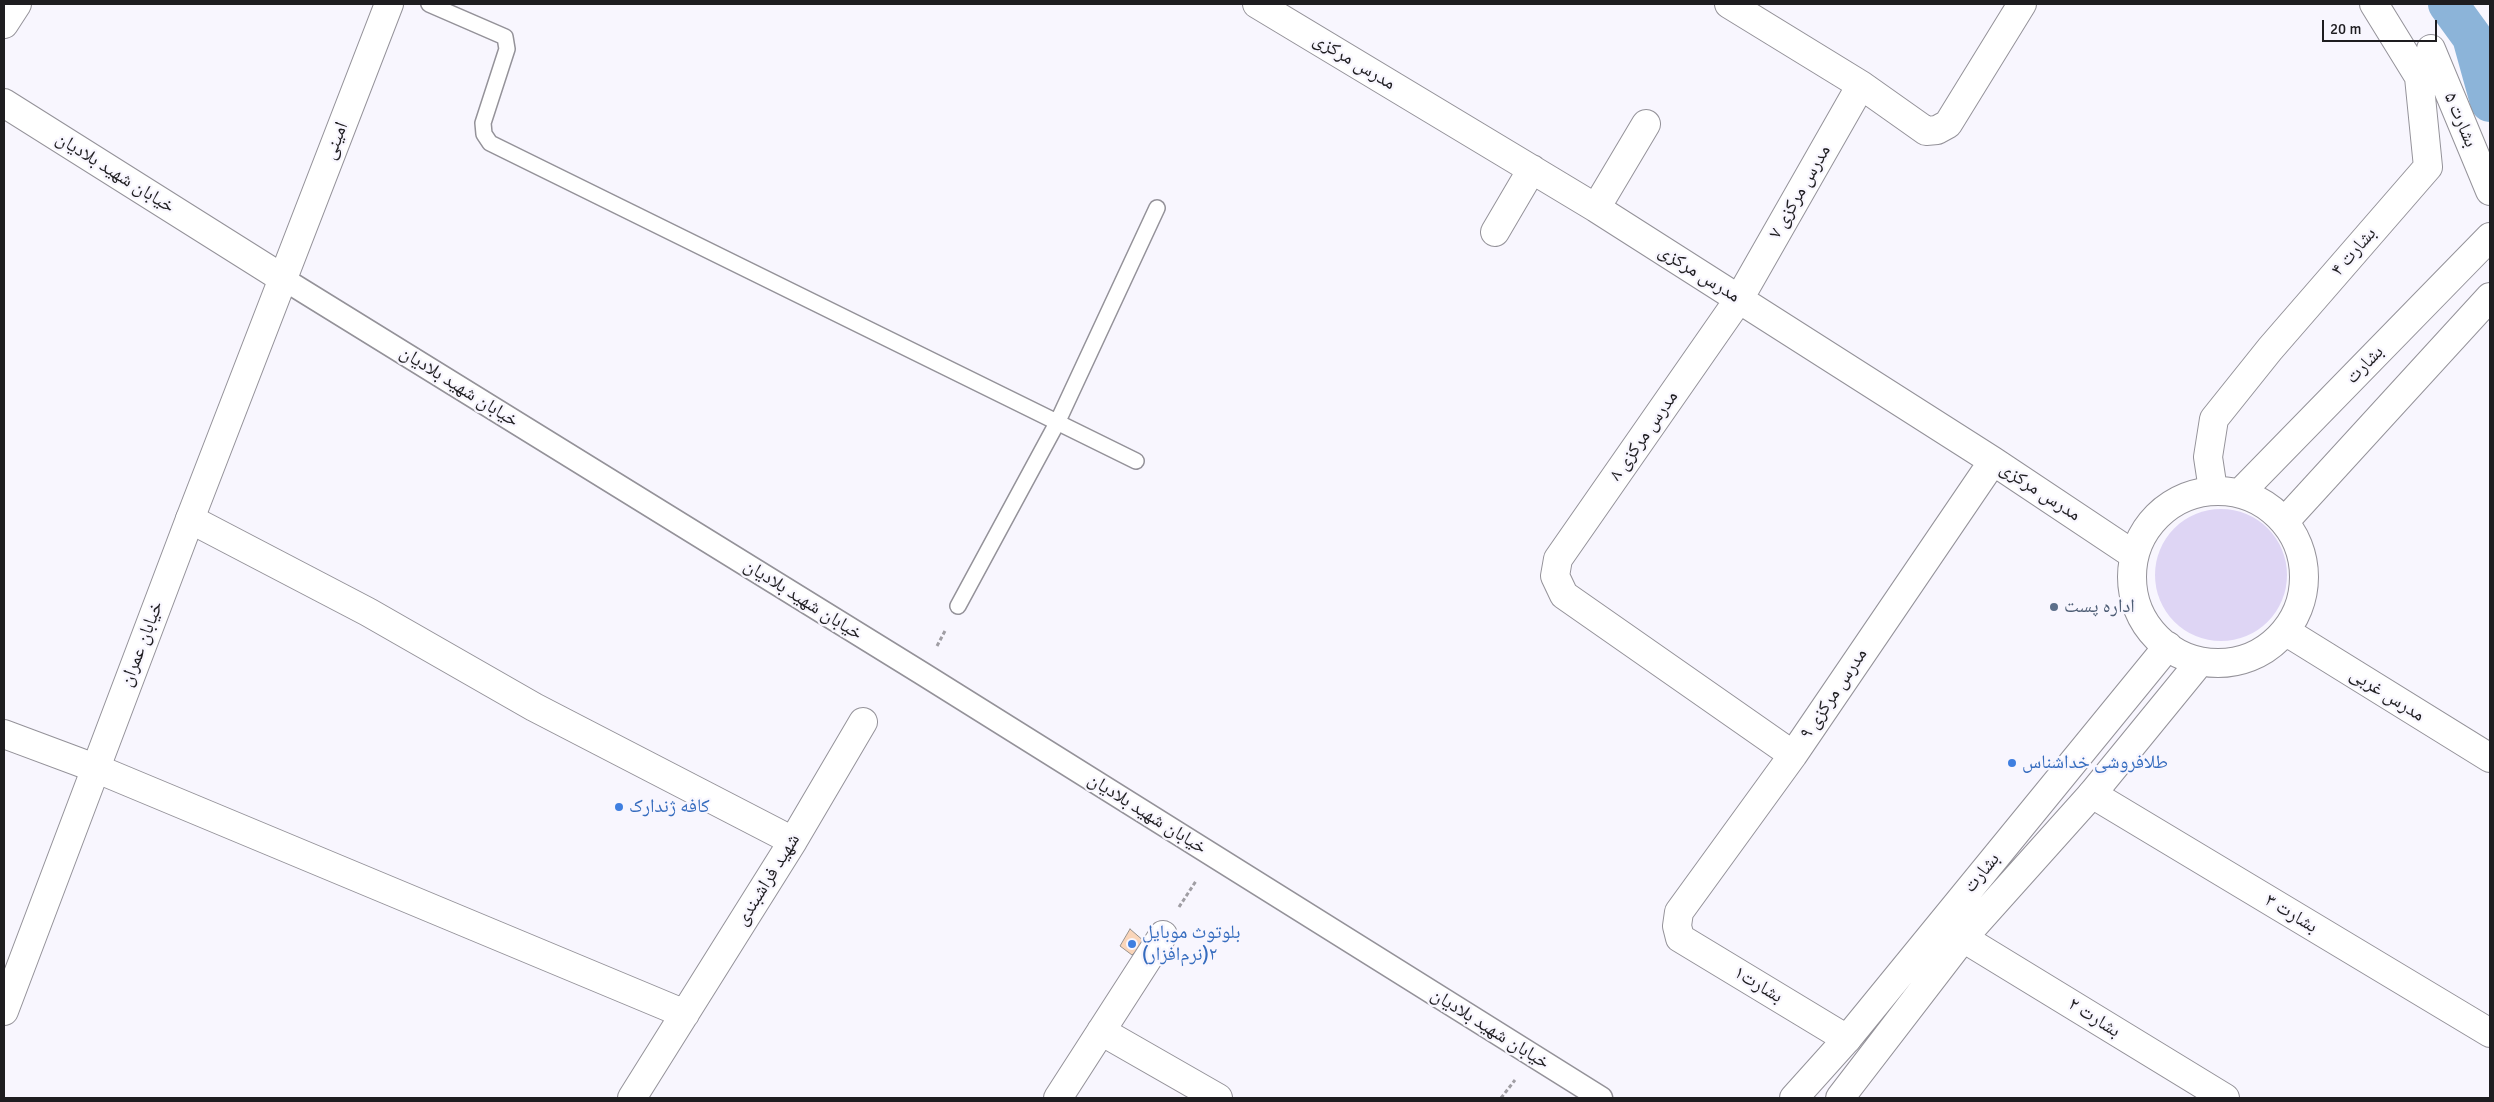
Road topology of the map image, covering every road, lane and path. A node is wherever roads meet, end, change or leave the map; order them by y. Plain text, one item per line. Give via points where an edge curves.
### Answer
1 (17, 4) edge
2 (390, 4) edge
3 (429, 4) edge
4 (1257, 4) edge
5 (1729, 4) edge
6 (2022, 4) edge
7 (2374, 4) edge
8 (4, 24) edge
9 (2431, 49) dead end
10 (1861, 85) junction
11 (4, 103) edge
12 (1646, 124) dead end
13 (1532, 170) junction
14 (2490, 191) edge
15 (1157, 208) dead end
16 (1596, 208) junction
17 (1496, 232) dead end
18 (2490, 237) edge
19 (282, 278) junction
20 (2490, 297) edge
21 (1739, 299) junction
22 (1057, 423) junction
23 (1136, 461) dead end
24 (1992, 461) junction
25 (2213, 490) junction
26 (2240, 493) junction
27 (190, 518) junction
28 (2285, 521) junction
29 (2134, 555) junction
30 (958, 606) joint
31 (2284, 632) junction
32 (2168, 646) junction
33 (2199, 663) junction
34 (923, 674) junction
35 (863, 722) dead end
36 (4, 734) edge
37 (1793, 754) junction
38 (2490, 758) edge
39 (95, 768) junction
40 (2092, 794) junction
41 (793, 841) junction
42 (1211, 854) junction
43 (1677, 926) joint
44 (1163, 935) joint
45 (1963, 938) junction
46 (4, 1011) edge
47 (685, 1014) junction
48 (1101, 1031) junction
49 (2490, 1033) edge
50 (1847, 1039) junction
51 (632, 1098) edge
52 (1058, 1098) edge
53 (1218, 1098) edge
54 (1602, 1098) edge
55 (1794, 1098) edge
56 (1840, 1098) edge
57 (2225, 1098) edge

1 - 8 street
2 - 19 street, امینی
3 - 22 lane via 505,37 507,49 483,123 484,134 490,143
4 - 13 street, مدرس مرکزی
5 - 10 street
6 - 10 street via 1948,124 1937,130 1926,131
7 - 25 street, بشارت ۴ via 2419,77 2428,167 2270,349 2214,419 2208,457
9 - 14 street, بشارت ۵
10 - 21 street, مدرس مرکزی ۷
11 - 19 street, خیابان شهید بلادیان
12 - 16 street
13 - 16 street, مدرس مرکزی
13 - 17 street
15 - 22 lane
16 - 21 street, مدرس مرکزی
18 - 26 street, بشارت
19 - 27 street, خیابان عمران
19 - 34 street, خیابان شهید بلادیان
20 - 28 street
21 - 24 street, مدرس مرکزی
21 - 37 street, مدرس مرکزی ۸ via 1558,559 1555,576 1564,595
22 - 23 lane
22 - 30 lane
24 - 29 street, مدرس مرکزی
24 - 37 street, مدرس مرکزی ۹
25 - 26 street
25 - 29 street via 2186,496 2163,510 2145,530
26 - 28 street via 2265,504
27 - 39 street, خیابان عمران
27 - 41 street via 368,612 534,707
28 - 31 street via 2296,538 2305,576 2295,615
29 - 32 street via 2132,578 2136,602 2146,624
30 - 34 path
31 - 33 street via 2268,647 2247,657
31 - 38 street, مدرس غربی
32 - 33 street
32 - 50 street, بشارت
33 - 40 street, بشارت
34 - 42 street, خیابان شهید بلادیان
35 - 41 street, شهید فراشبندی
36 - 39 street
37 - 43 street, مدرس مرکزی ۹ via 1679,912
39 - 46 street, خیابان عمران
39 - 47 street
40 - 45 street, بشارت
40 - 49 street, بشارت ۳
41 - 47 street, شهید فراشبندی
42 - 44 path
42 - 54 street, خیابان شهید بلادیان
43 - 50 street, بشارت۱ via 1680,938
44 - 48 street
45 - 56 street, بشارت
45 - 57 street, بشارت ۲
47 - 51 street, شهید فراشبندی
48 - 52 street
48 - 53 street
50 - 55 street, بشارت

